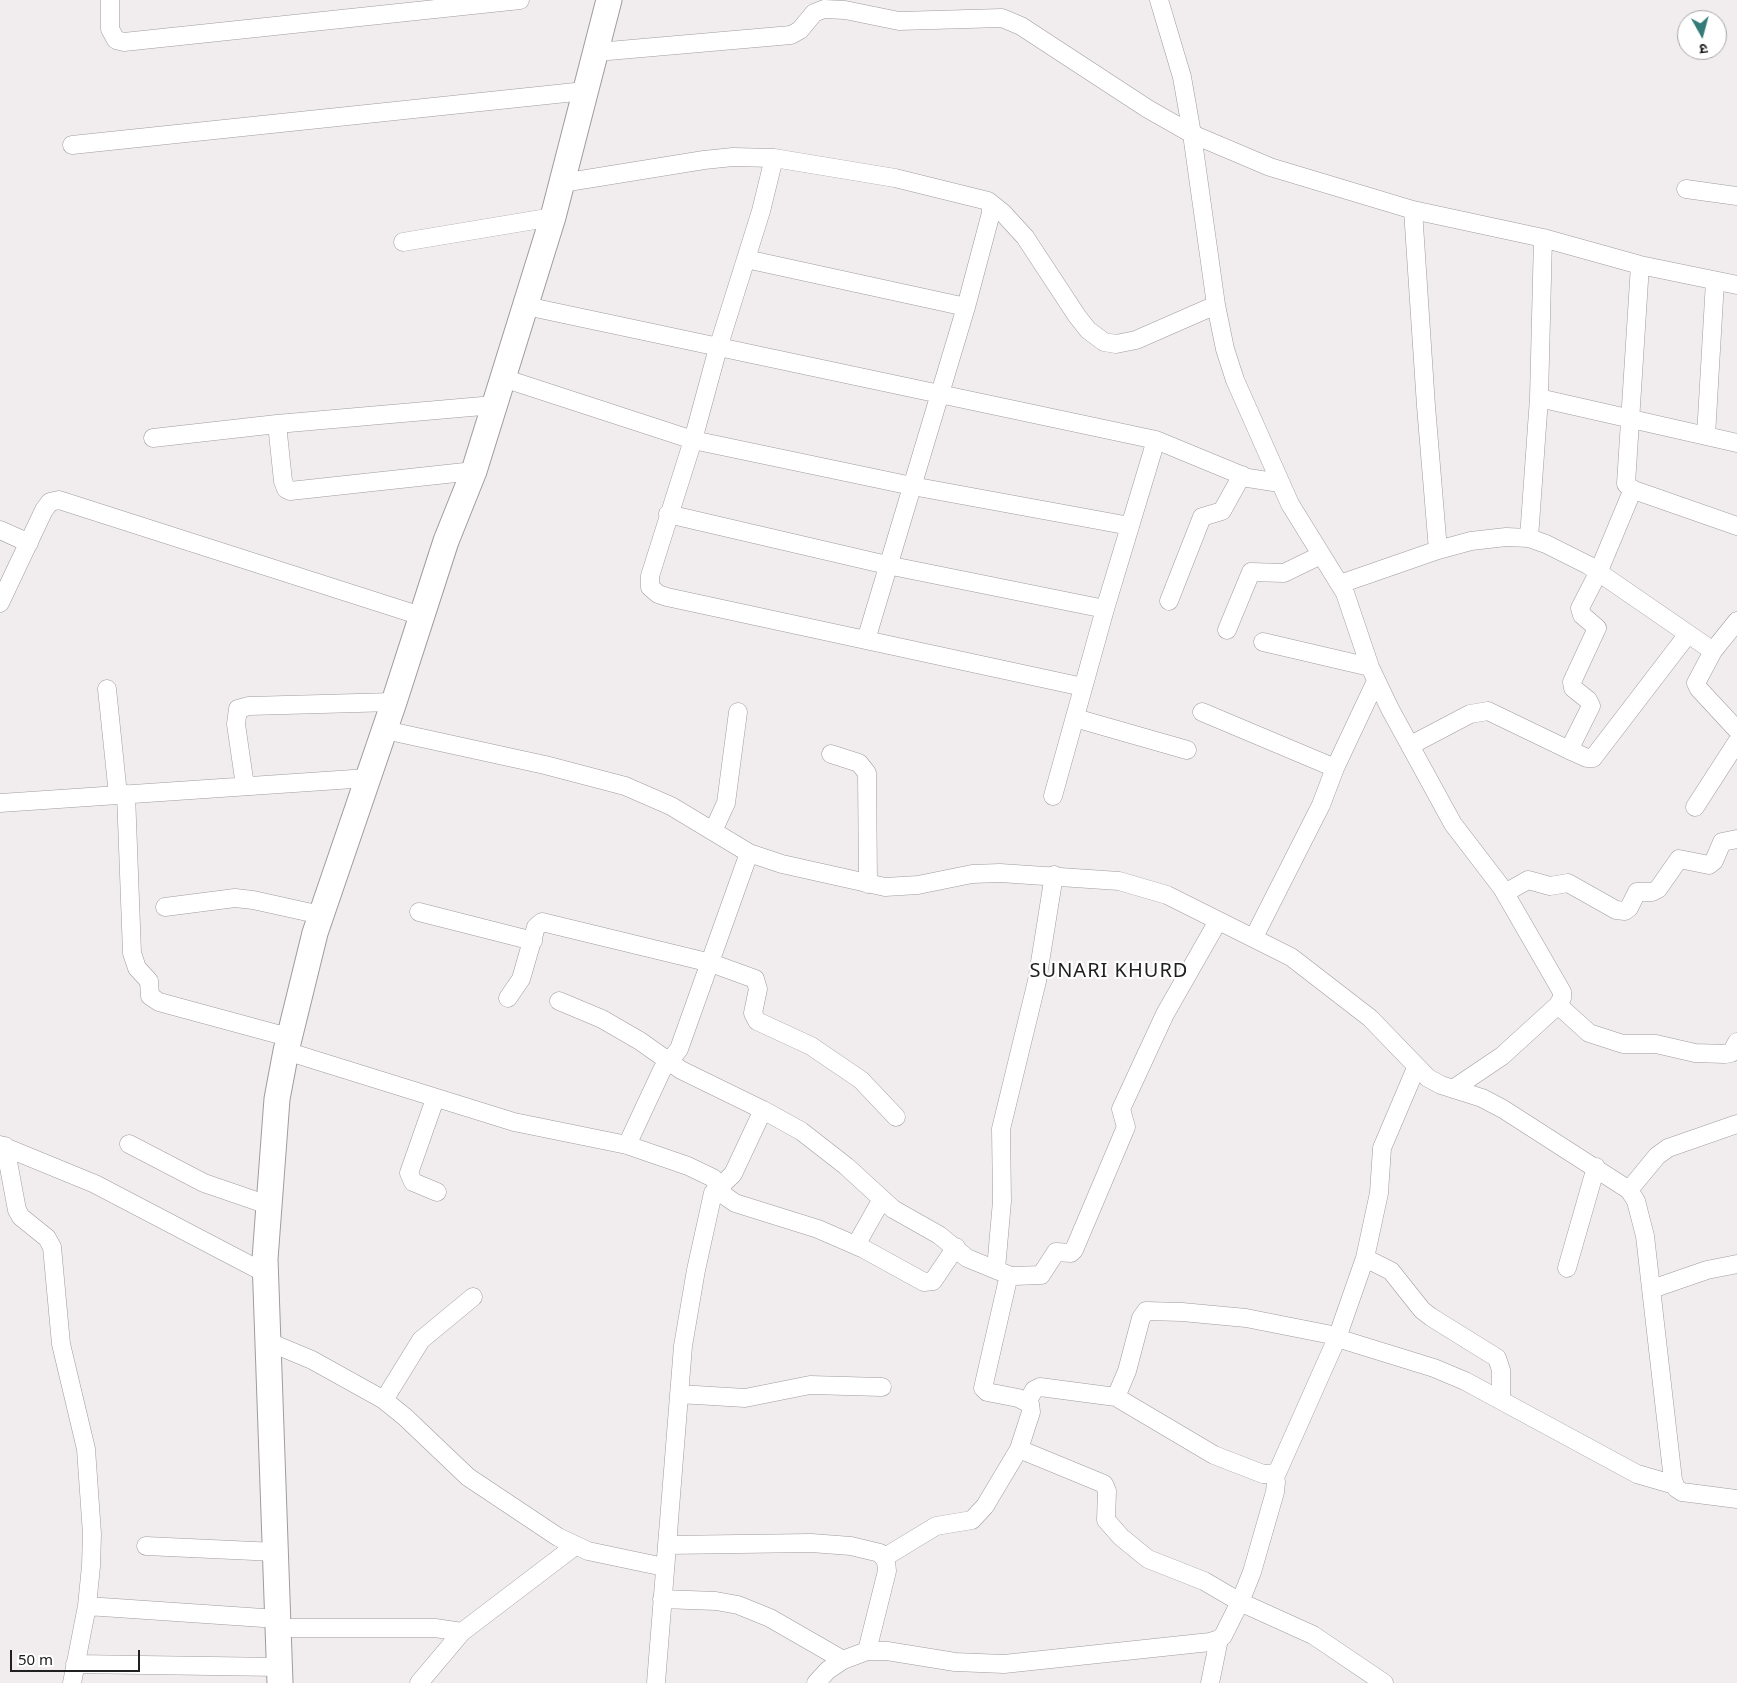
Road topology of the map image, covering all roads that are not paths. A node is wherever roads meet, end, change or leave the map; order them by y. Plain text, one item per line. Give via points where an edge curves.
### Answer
1 (110, 0) edge
2 (520, 0) edge
3 (609, 0) edge
4 (1159, 0) edge
5 (597, 52) junction
6 (585, 91) junction
7 (1192, 134) junction
8 (72, 145) dead end
9 (774, 158) junction
10 (562, 182) junction
11 (1686, 189) dead end
12 (1737, 196) edge
13 (991, 204) junction
14 (1414, 210) junction
15 (553, 218) junction
16 (1542, 238) junction
17 (403, 242) dead end
18 (746, 259) junction
19 (1640, 265) junction
20 (1715, 281) junction
21 (1737, 285) edge
22 (1216, 305) junction
23 (526, 306) junction
24 (966, 307) junction
25 (718, 348) junction
26 (503, 378) junction
27 (941, 395) junction
28 (1539, 398) junction
29 (494, 404) junction
30 (1628, 419) junction
31 (277, 424) junction
32 (1706, 436) junction
33 (153, 438) dead end
34 (693, 440) junction
35 (1156, 440) junction
36 (1737, 443) edge
37 (474, 471) junction
38 (1242, 475) junction
39 (1280, 483) junction
40 (912, 486) junction
41 (1633, 489) junction
42 (668, 514) junction
43 (1130, 526) junction
44 (1737, 526) edge
45 (0, 530) edge
46 (1529, 538) junction
47 (30, 543) junction
48 (1438, 550) junction
49 (1321, 555) junction
50 (887, 565) junction
51 (1598, 573) junction
52 (1340, 584) junction
53 (1169, 601) dead end
54 (0, 603) edge
55 (1105, 609) junction
56 (421, 616) junction
57 (1737, 622) edge
58 (1227, 630) dead end
59 (1688, 634) junction
60 (866, 640) junction
61 (1262, 642) dead end
62 (1712, 651) junction
63 (1373, 674) junction
64 (1083, 687) junction
65 (107, 689) dead end
66 (394, 702) junction
67 (738, 712) dead end
68 (1202, 712) dead end
69 (1075, 718) junction
70 (385, 730) junction
71 (1737, 730) edge
72 (1737, 742) edge
73 (1411, 745) junction
74 (1187, 750) dead end
75 (1569, 750) junction
76 (831, 754) dead end
77 (1335, 768) junction
78 (368, 778) junction
79 (245, 786) junction
80 (122, 795) junction
81 (1053, 796) dead end
82 (0, 803) edge
83 (1695, 807) dead end
84 (713, 831) junction
85 (1737, 839) edge
86 (749, 853) junction
87 (1054, 875) junction
88 (868, 884) junction
89 (1505, 892) junction
90 (165, 907) dead end
91 (419, 912) dead end
92 (321, 915) junction
93 (1218, 921) junction
94 (1254, 937) junction
95 (532, 941) junction
96 (711, 963) junction
97 (508, 998) dead end
98 (559, 1002) dead end
99 (1558, 1005) junction
100 (1737, 1042) edge
101 (287, 1044) junction
102 (668, 1062) junction
103 (1416, 1068) junction
104 (1453, 1090) junction
105 (435, 1099) junction
106 (763, 1110) junction
107 (896, 1117) dead end
108 (1737, 1124) edge
109 (129, 1144) dead end
110 (627, 1145) junction
111 (2, 1146) edge
112 (1596, 1167) junction
113 (719, 1186) junction
114 (1629, 1190) junction
115 (437, 1192) dead end
116 (882, 1199) junction
117 (268, 1205) junction
118 (856, 1245) junction
119 (956, 1247) junction
120 (1366, 1258) junction
121 (1737, 1264) edge
122 (1567, 1268) dead end
123 (1004, 1272) junction
124 (265, 1273) junction
125 (1652, 1289) junction
126 (473, 1297) dead end
127 (1337, 1337) junction
128 (269, 1342) junction
129 (882, 1387) dead end
130 (679, 1394) junction
131 (1116, 1396) junction
132 (1500, 1399) junction
133 (384, 1400) junction
134 (1027, 1402) junction
135 (1019, 1449) junction
136 (1273, 1474) junction
137 (1675, 1486) junction
138 (1737, 1499) edge
139 (667, 1545) junction
140 (146, 1546) dead end
141 (575, 1546) junction
142 (276, 1552) junction
143 (884, 1557) junction
144 (664, 1567) junction
145 (662, 1600) junction
146 (1240, 1602) junction
147 (87, 1606) junction
148 (278, 1623) junction
149 (462, 1632) junction
150 (1219, 1639) junction
151 (867, 1651) junction
152 (843, 1660) junction
153 (75, 1664) junction
154 (280, 1675) edge
155 (1379, 1682) edge
156 (72, 1683) edge
157 (419, 1683) edge
158 (656, 1683) edge
159 (816, 1683) edge
160 (1210, 1683) edge

1 - 2 street via 110,29 116,40 124,42
3 - 5 street
4 - 7 street via 1182,78
5 - 6 street
5 - 7 street via 791,34 800,30 814,13 824,9 899,21 997,17 1020,26
6 - 8 street
6 - 10 street
7 - 14 street via 1297,176
7 - 22 street
9 - 10 street via 716,158
9 - 13 street via 895,178 982,198
9 - 18 street
10 - 15 street
11 - 12 street
13 - 22 street via 1025,236 1077,316 1104,342 1116,344 1136,340
13 - 24 street via 992,212
14 - 16 street
14 - 48 street
15 - 17 street
15 - 23 street
16 - 19 street
16 - 28 street
18 - 24 street
18 - 25 street
19 - 20 street
19 - 30 street
20 - 21 street
20 - 32 street
22 - 39 street via 1235,380
23 - 25 street
23 - 26 street
24 - 27 street
25 - 27 street
25 - 34 street
26 - 29 street
26 - 34 street
27 - 35 street
27 - 40 street
28 - 30 street
28 - 46 street
29 - 31 street
29 - 37 street
30 - 32 street
30 - 41 street via 1625,480
31 - 33 street
31 - 37 street via 283,481 290,491
32 - 36 street
34 - 40 street
34 - 42 street
35 - 38 street
35 - 43 street
37 - 56 street
38 - 39 street
38 - 53 street via 1222,511 1202,517
39 - 49 street
40 - 43 street
40 - 50 street
41 - 44 street
41 - 51 street
42 - 50 street
42 - 60 street via 649,580 650,587 658,594
43 - 55 street
45 - 47 street
46 - 48 street via 1490,538
46 - 51 street via 1569,554
47 - 54 street
47 - 56 street via 48,504 56,500 65,501
48 - 52 street
49 - 52 street
49 - 58 street via 1288,572 1251,572
50 - 55 street
50 - 60 street
51 - 59 street
51 - 75 street via 1580,611 1597,628 1572,684 1590,706
52 - 63 street via 1349,600
55 - 64 street
56 - 66 street
57 - 62 street
59 - 62 street
59 - 75 street via 1596,757 1587,758
60 - 64 street
61 - 63 street
62 - 71 street via 1696,683
63 - 73 street
63 - 77 street
64 - 69 street
65 - 80 street
66 - 70 street
66 - 79 street via 249,706 238,709 236,718
67 - 84 street via 726,803
68 - 77 street
69 - 74 street
69 - 81 street
70 - 78 street
70 - 84 street via 625,786 671,806
72 - 83 street
73 - 75 street via 1470,714 1488,711
73 - 89 street via 1461,837
76 - 88 street via 859,763 867,773
77 - 94 street
78 - 79 street
78 - 92 street
79 - 80 street
80 - 82 street
80 - 101 street via 132,953 137,968 148,980 150,996
84 - 86 street
85 - 89 street via 1722,842 1709,865 1679,859 1658,889 1637,892 1625,911 1616,910 1566,882 1550,886 1528,880
86 - 88 street
86 - 96 street
87 - 88 street via 986,873 918,885 885,887
87 - 93 street via 1138,885 1167,894
87 - 123 street via 1037,981 1001,1129
89 - 99 street via 1562,992
90 - 92 street via 235,898
91 - 95 street
92 - 101 street
93 - 94 street
93 - 123 street via 1165,1014 1121,1109 1126,1127 1074,1250 1071,1253 1056,1252 1041,1275
94 - 103 street via 1291,957 1352,1003 1390,1038
95 - 96 street via 539,923 546,922
95 - 97 street via 521,978
96 - 102 street via 679,1049
96 - 107 street via 756,981 758,989 753,1013 756,1022 811,1046 861,1080
98 - 102 street via 613,1025
99 - 100 street via 1589,1033 1623,1044 1656,1044 1695,1053 1728,1054
99 - 104 street via 1502,1056
101 - 105 street
101 - 117 street via 277,1098
102 - 106 street
102 - 110 street
103 - 104 street via 1434,1082
103 - 120 street via 1382,1148 1379,1193
104 - 112 street via 1482,1098 1503,1109
105 - 110 street via 538,1128
105 - 115 street via 409,1173 413,1182
106 - 113 street via 733,1174
106 - 116 street via 824,1147
108 - 114 street via 1668,1148 1657,1156
109 - 117 street via 204,1183
110 - 113 street via 704,1172
111 - 124 street via 95,1184
111 - 147 street via 18,1214 47,1238 53,1250 61,1344 86,1449 90,1489 92,1542
112 - 114 street
112 - 122 street
113 - 118 street via 728,1198 739,1205 818,1229
113 - 130 street via 712,1197 696,1270
114 - 125 street via 1642,1222
116 - 118 street
116 - 119 street
117 - 124 street
118 - 119 street via 928,1282 934,1279
119 - 123 street via 967,1258
120 - 127 street
120 - 132 street via 1390,1271 1426,1313 1496,1358 1501,1370
121 - 125 street via 1707,1270
123 - 134 street via 1008,1279 983,1388 987,1392
124 - 128 street
125 - 137 street
126 - 133 street via 421,1340
127 - 131 street via 1246,1318 1146,1311
127 - 132 street via 1434,1368
127 - 136 street via 1279,1469
128 - 133 street via 312,1360
128 - 142 street
129 - 130 street via 810,1385 745,1398
130 - 139 street
131 - 134 street via 1040,1387
131 - 136 street via 1214,1455 1263,1474
132 - 137 street via 1630,1471
133 - 141 street via 468,1477
134 - 135 street via 1031,1412
135 - 143 street via 985,1506 972,1520 936,1526
135 - 146 street via 1104,1484 1107,1491 1106,1520 1134,1549 1156,1563 1204,1581
136 - 146 street via 1276,1492
137 - 138 street via 1682,1492
139 - 143 street via 811,1543 870,1550
139 - 144 street
140 - 142 street
141 - 144 street
141 - 149 street
142 - 148 street
143 - 151 street via 887,1571
144 - 145 street
145 - 152 street via 716,1600 738,1605 770,1618
145 - 158 street
146 - 150 street
146 - 155 street via 1313,1635
147 - 148 street
147 - 153 street
148 - 149 street via 435,1628
148 - 154 street
149 - 157 street
150 - 151 street via 1004,1664 955,1662
150 - 160 street
151 - 152 street
152 - 159 street
153 - 154 street
153 - 156 street

